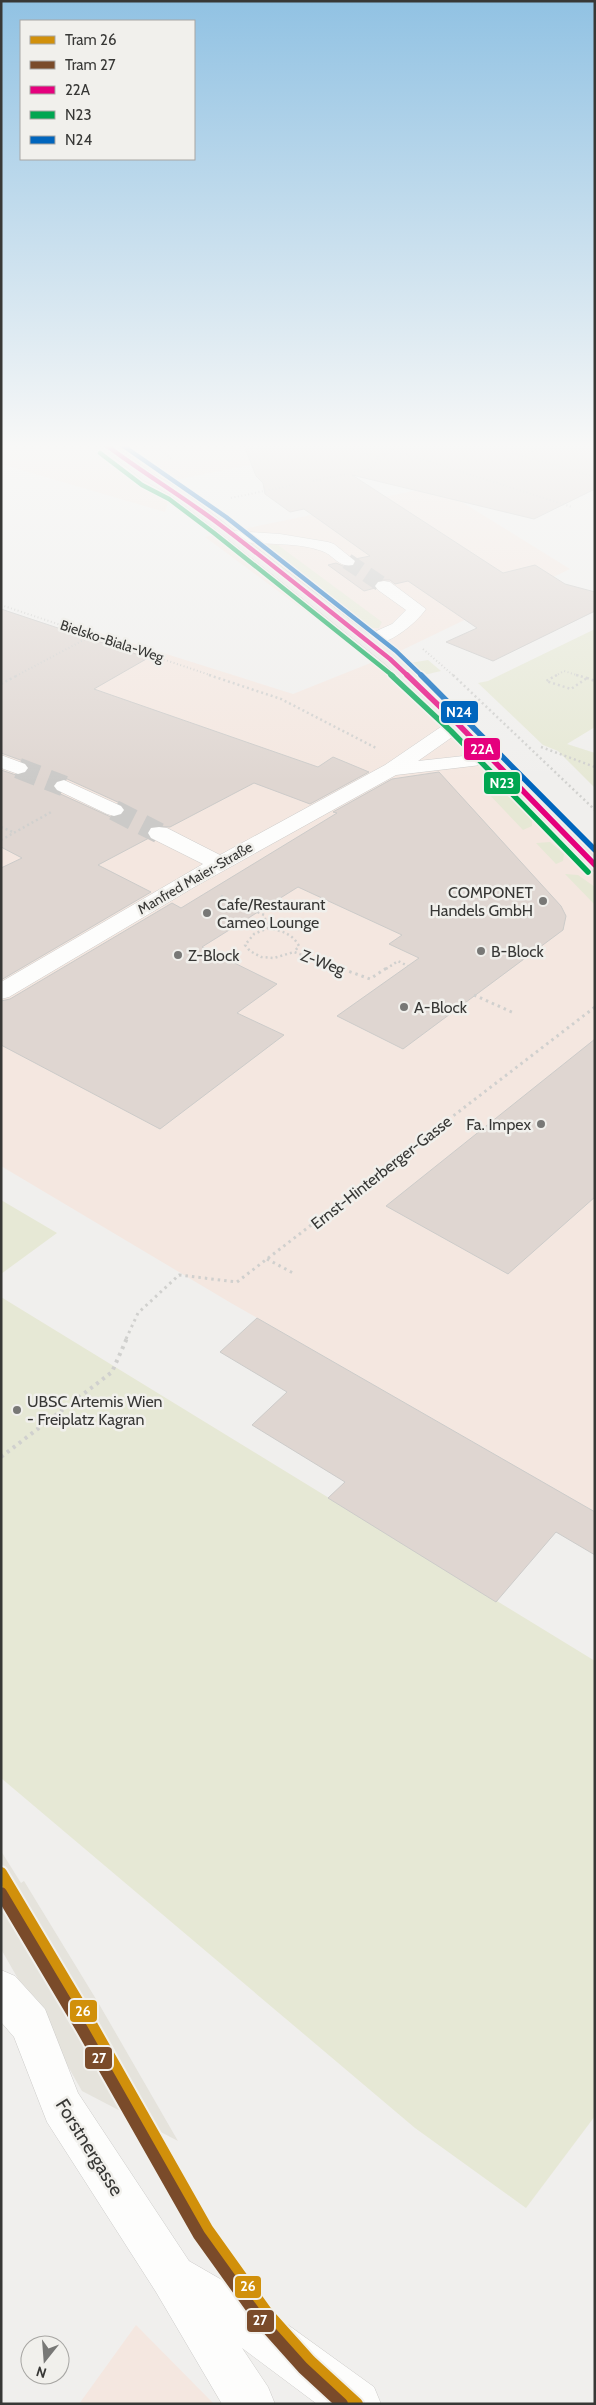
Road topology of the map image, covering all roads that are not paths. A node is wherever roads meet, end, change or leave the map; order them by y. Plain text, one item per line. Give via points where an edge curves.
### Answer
1 (261, 557) edge
2 (344, 557) edge
3 (348, 560) tunnel mouth
4 (384, 586) tunnel mouth
5 (369, 641) junction
6 (458, 724) junction
7 (491, 759) junction
8 (392, 769) junction
9 (72, 790) tunnel mouth
10 (114, 810) tunnel mouth
11 (159, 833) tunnel mouth
12 (219, 863) junction
13 (595, 864) edge
14 (1, 992) edge
15 (1, 1990) edge
16 (172, 2276) junction
17 (251, 2404) edge
18 (357, 2404) edge

1 - 5 main road
2 - 3 street
4 - 5 street via 417,609 398,628
5 - 6 main road
6 - 7 main road
6 - 8 street, Manfred Maier-Straße
7 - 8 street, Manfred Maier-Straße
7 - 13 main road
8 - 12 street, Manfred Maier-Straße
9 - 10 street
11 - 12 street
12 - 14 street, Manfred Maier-Straße
15 - 16 street, Forstnergasse via 30,2024 62,2107
16 - 17 street, Forstnergasse
16 - 18 street, Forstnergasse via 225,2307

